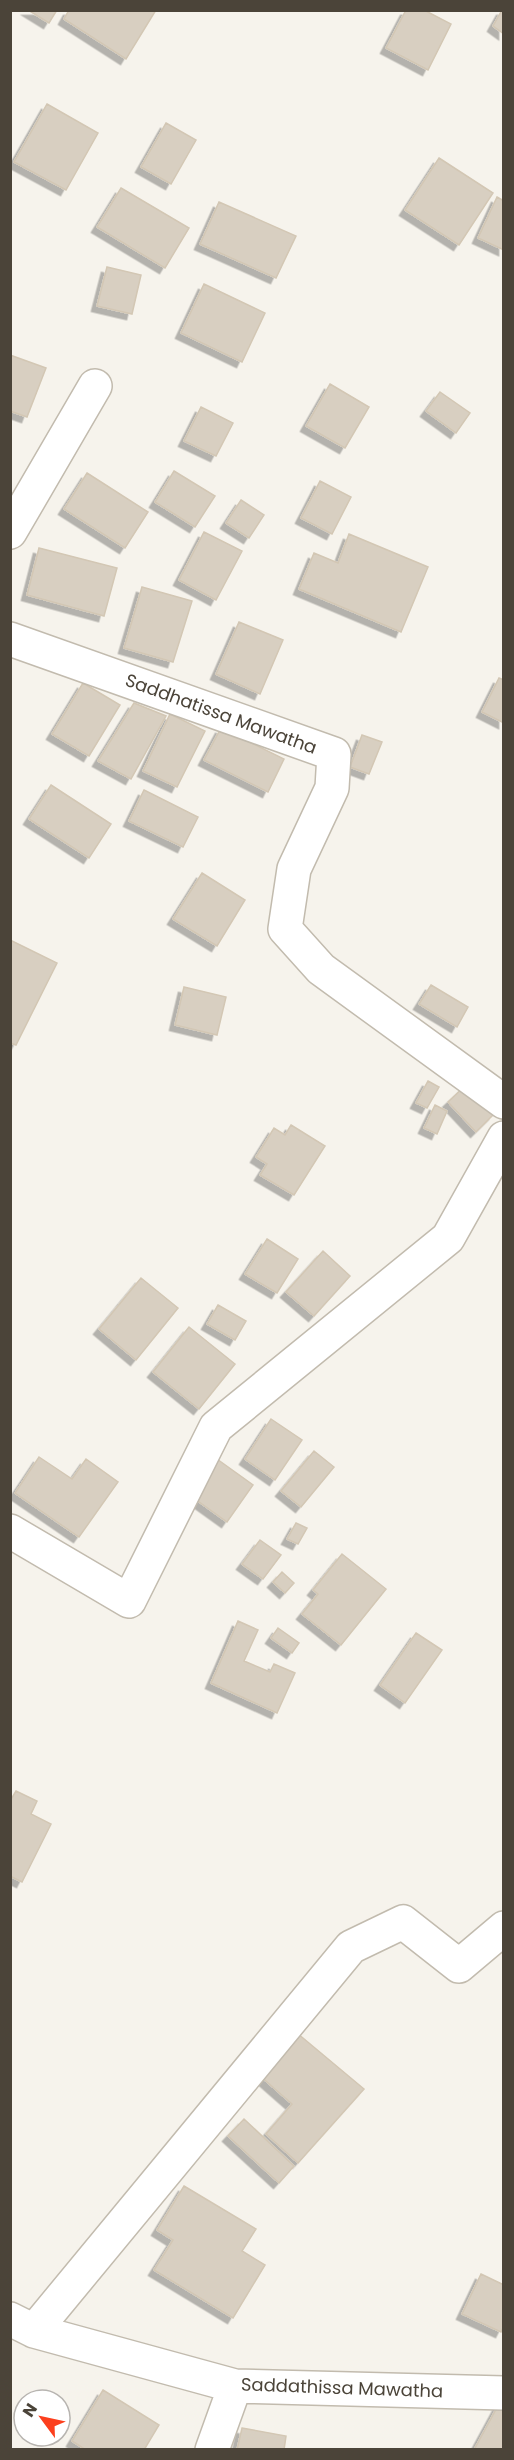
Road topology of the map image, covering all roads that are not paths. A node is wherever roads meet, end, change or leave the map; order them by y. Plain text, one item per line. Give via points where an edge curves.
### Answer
1 (95, 386) dead end
2 (10, 532) edge
3 (11, 640) edge
4 (504, 1102) edge
5 (504, 1138) edge
6 (10, 1532) edge
7 (504, 1928) edge
8 (22, 2325) edge
9 (235, 2386) junction
10 (504, 2393) edge
11 (212, 2450) edge

1 - 2 street
3 - 4 street, Saddhatissa Mawatha via 334,754 332,788 294,869 285,929 321,969
5 - 6 street via 448,1238 216,1427 129,1601
7 - 8 street via 459,1966 403,1922 351,1947
8 - 9 street, Saddathissa Mawatha
9 - 10 street, Saddathissa Mawatha
9 - 11 street

